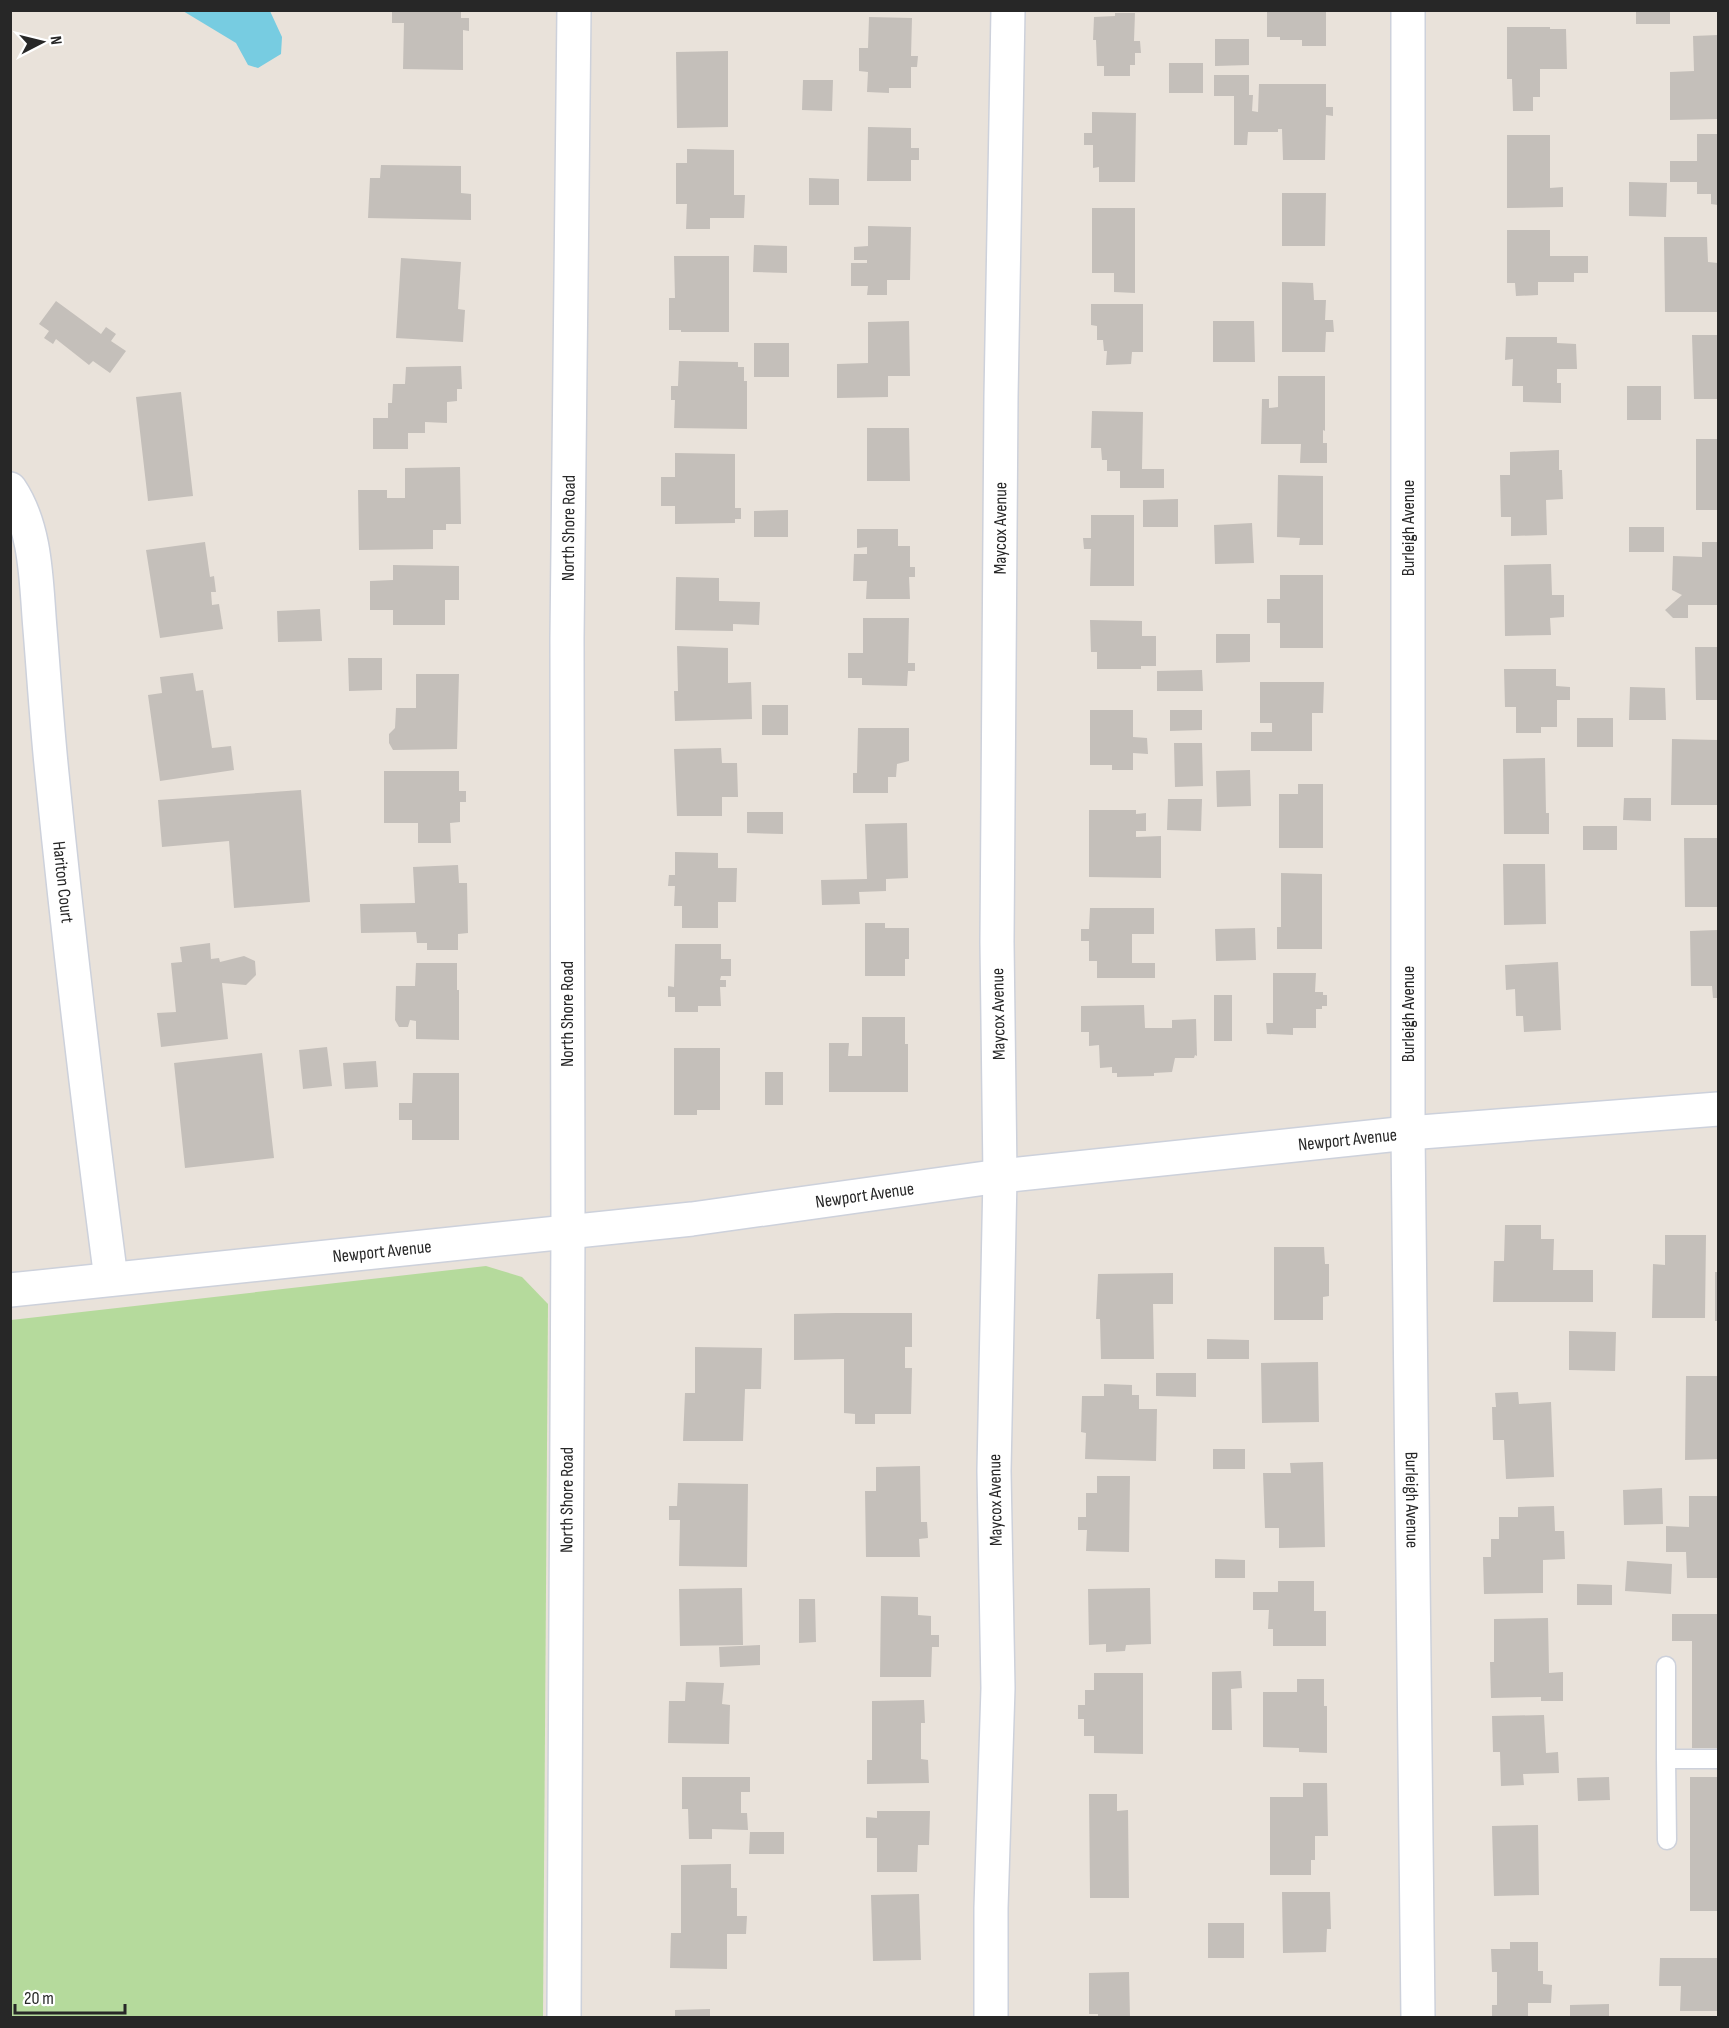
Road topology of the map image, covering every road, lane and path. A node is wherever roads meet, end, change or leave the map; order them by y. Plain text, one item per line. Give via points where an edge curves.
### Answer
1 (574, 10) edge
2 (1008, 10) edge
3 (1408, 10) edge
4 (10, 489) edge
5 (1719, 1109) edge
6 (1408, 1133) junction
7 (1000, 1176) junction
8 (568, 1232) junction
9 (111, 1279) junction
10 (10, 1290) edge
11 (1666, 1666) dead end
12 (1666, 1759) junction
13 (1719, 1759) edge
14 (1666, 1840) dead end
15 (564, 2018) edge
16 (991, 2018) edge
17 (1418, 2018) edge

1 - 8 street, North Shore Road via 567,639
2 - 7 street, Maycox Avenue via 997,930
3 - 6 street, Burleigh Avenue
4 - 9 street, Hariton Court via 30,536 36,577 53,785
5 - 6 street, Newport Avenue
6 - 7 street, Newport Avenue
6 - 17 street, Burleigh Avenue
7 - 8 street, Newport Avenue via 692,1219
7 - 16 street, Maycox Avenue via 994,1471 998,1688
8 - 9 street, Newport Avenue
8 - 15 street, North Shore Road
9 - 10 street, Newport Avenue
11 - 12 lane
12 - 13 lane
12 - 14 lane

